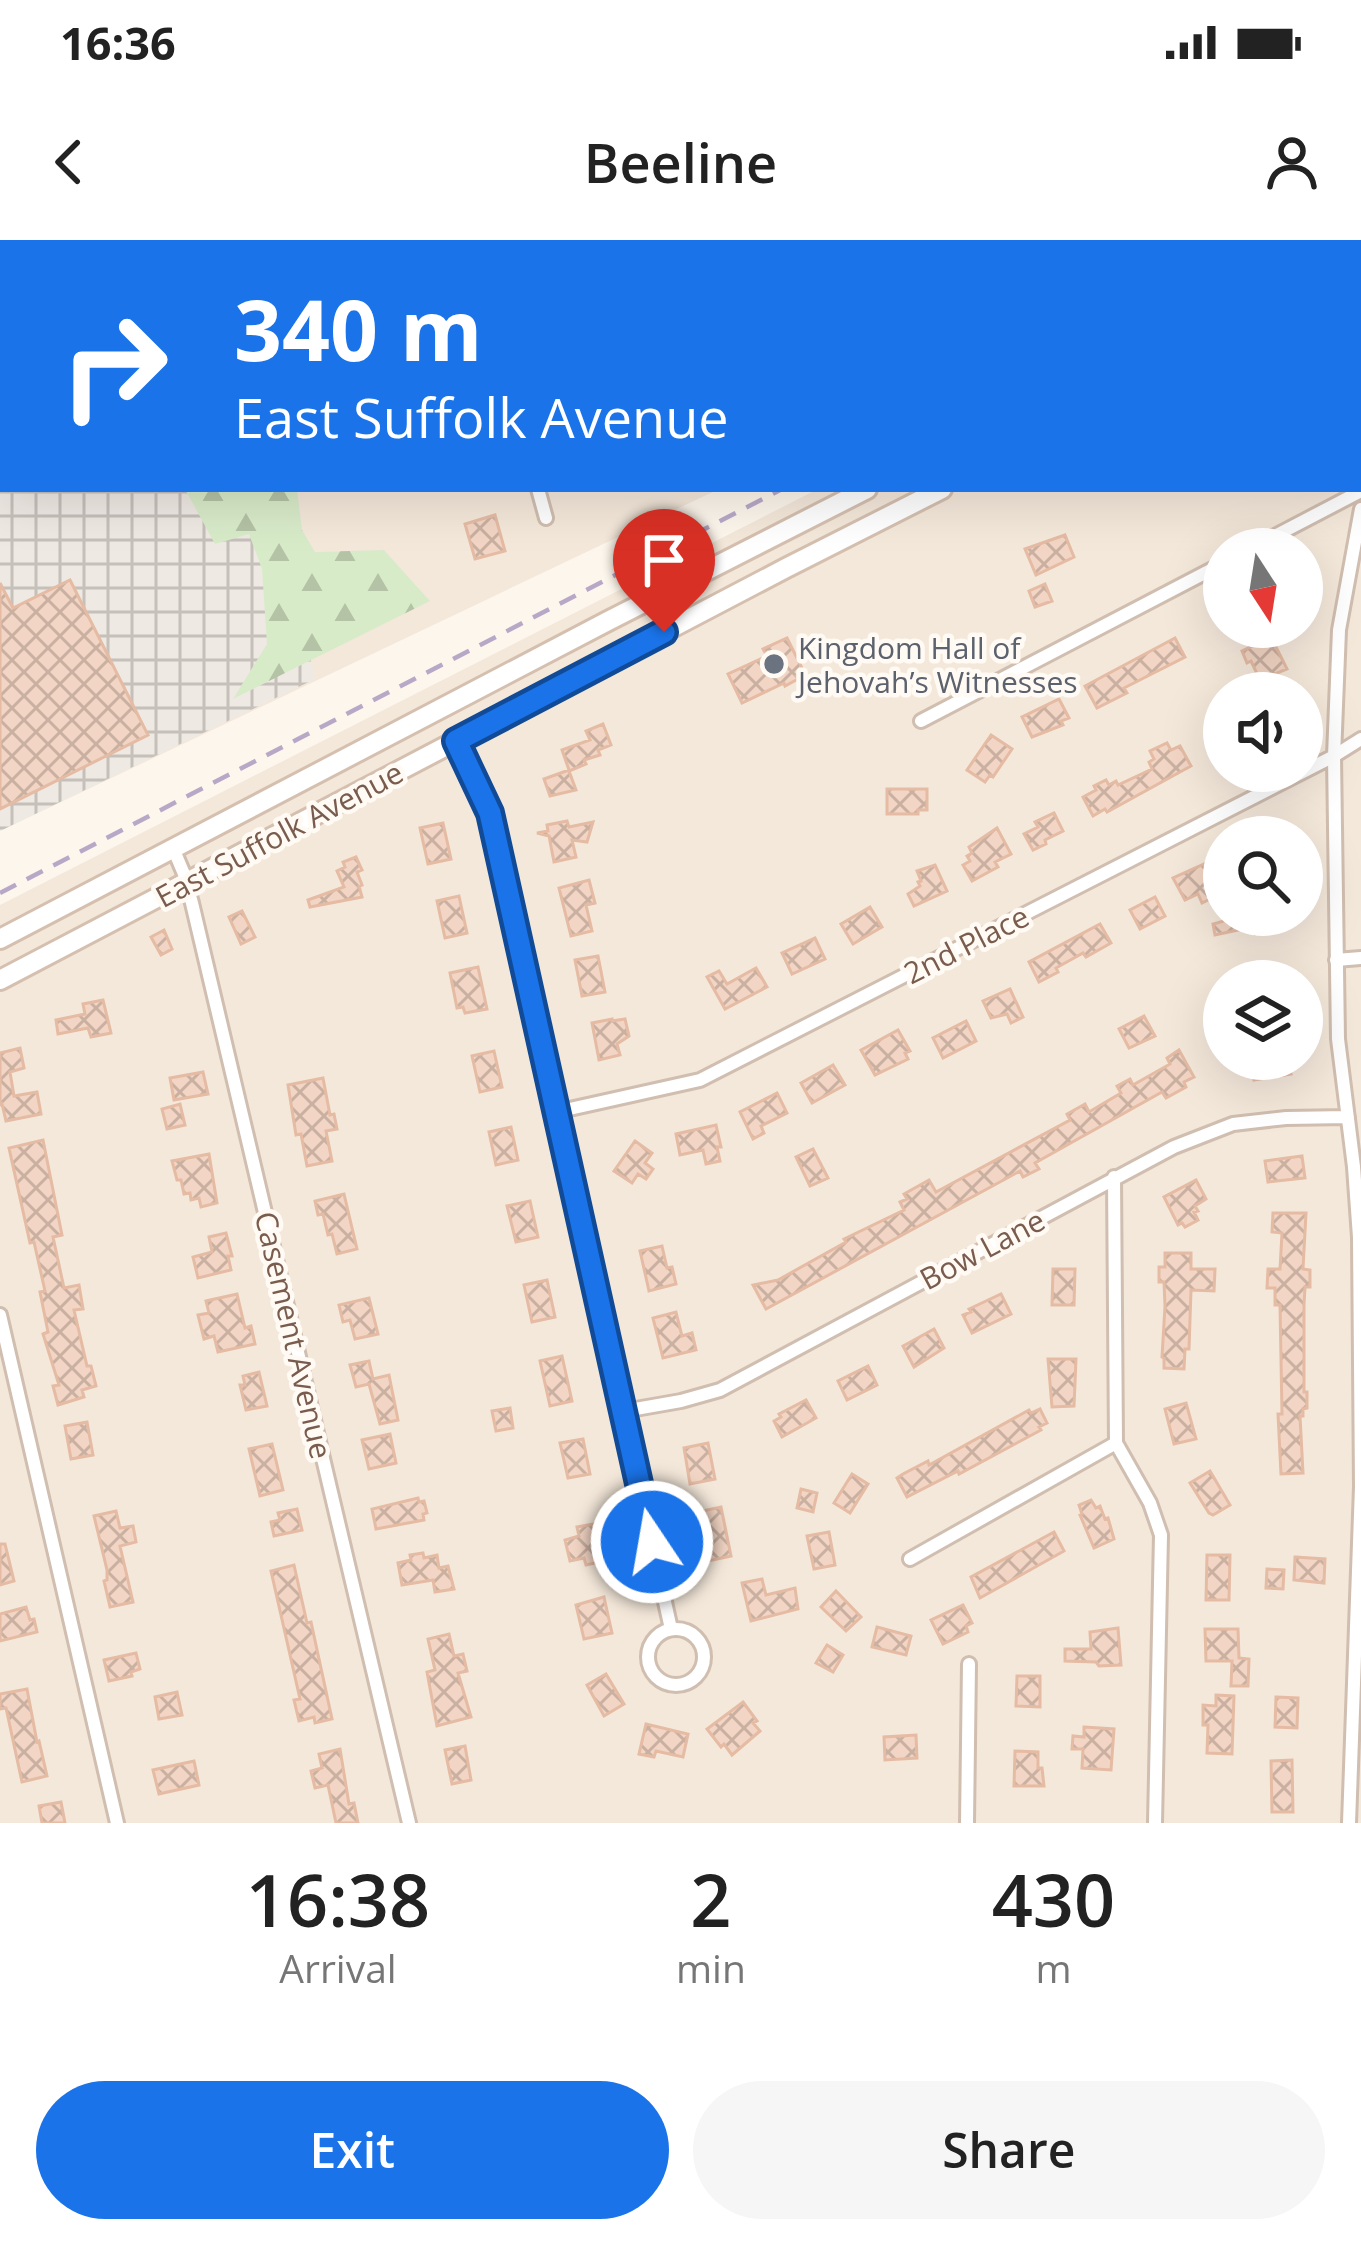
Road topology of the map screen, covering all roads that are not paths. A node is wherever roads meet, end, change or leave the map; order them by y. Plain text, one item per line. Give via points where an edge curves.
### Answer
1 (539, 492) edge
2 (861, 492) edge
3 (936, 492) edge
4 (1359, 492) edge
5 (1361, 508) edge
6 (547, 518) dead end
7 (1290, 528) edge
8 (1203, 574) edge
9 (921, 721) dead end
10 (1361, 740) edge
11 (456, 741) junction
12 (1334, 756) junction
13 (173, 848) junction
14 (187, 883) junction
15 (0, 939) edge
16 (1361, 958) edge
17 (1336, 960) junction
18 (0, 980) edge
19 (556, 1112) junction
20 (1348, 1117) junction
21 (1114, 1177) junction
22 (1360, 1237) edge
23 (0, 1316) edge
24 (624, 1411) junction
25 (1116, 1443) junction
26 (910, 1559) dead end
27 (671, 1629) junction
28 (969, 1664) dead end
29 (117, 1823) edge
30 (409, 1823) edge
31 (968, 1823) edge
32 (1155, 1823) edge
33 (1349, 1823) edge

1 - 6 street
2 - 13 main road, East Suffolk Avenue
3 - 11 main road, East Suffolk Avenue
4 - 7 street
5 - 12 street via 1339,630
8 - 9 street
10 - 12 street, 2nd Place
11 - 14 main road, East Suffolk Avenue
11 - 19 street via 490,813
12 - 17 street
12 - 19 street, 2nd Place via 700,1079
13 - 14 street, Casement Avenue
13 - 15 main road, East Suffolk Avenue
14 - 18 main road, East Suffolk Avenue
14 - 30 street, Casement Avenue
16 - 17 street
17 - 20 street
19 - 24 street
20 - 21 street, Bow Lane via 1233,1124
20 - 22 street
21 - 24 street, Bow Lane via 720,1390
21 - 25 street
22 - 33 street
23 - 29 street
24 - 27 street
25 - 26 street
25 - 32 street via 1161,1535
27 - 27 street via 652,1642 648,1663 660,1681 682,1685 700,1673 704,1652 692,1634
28 - 31 street

